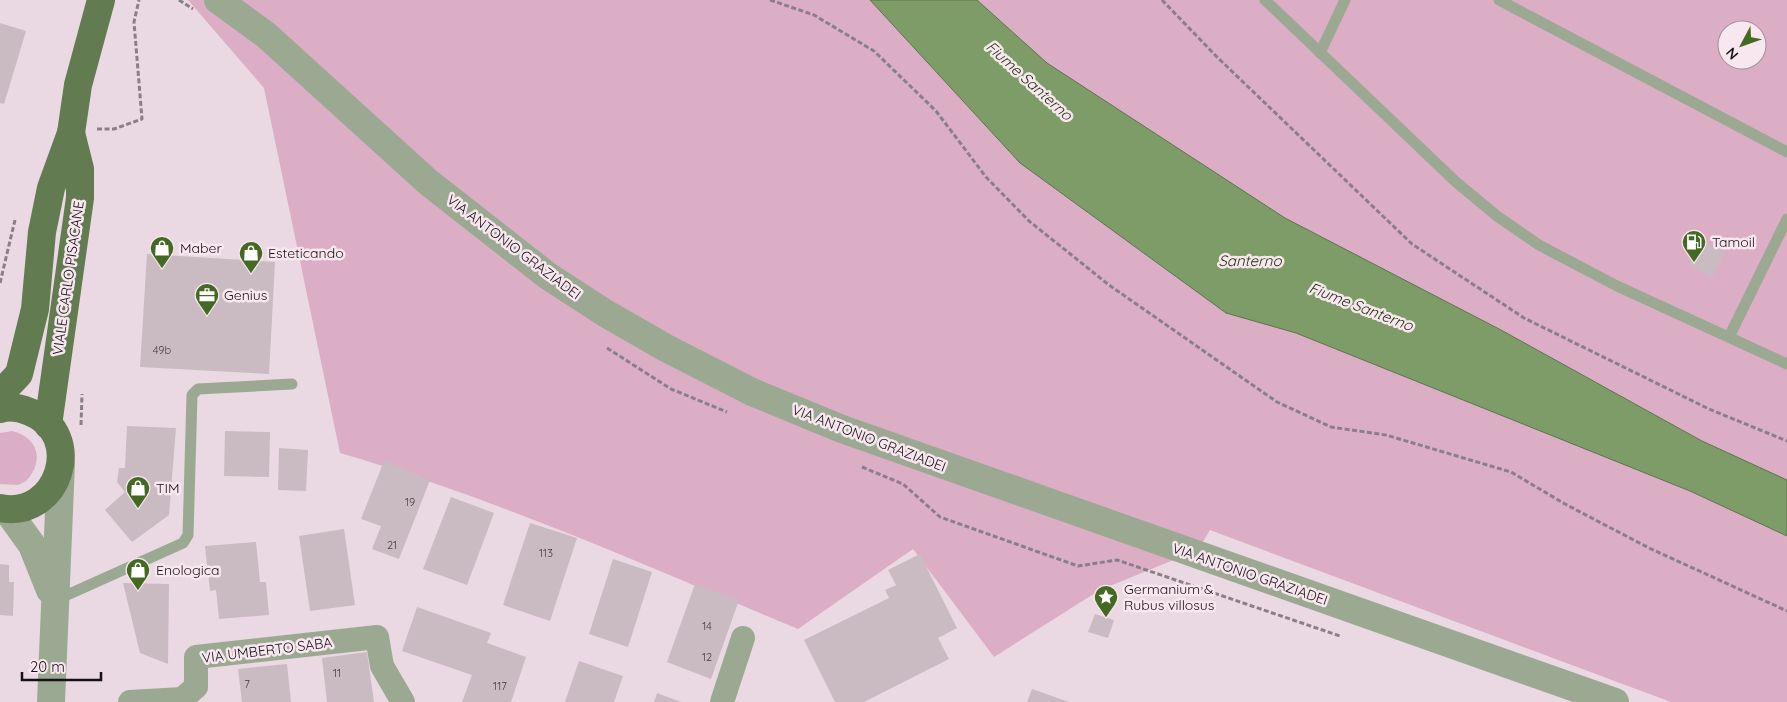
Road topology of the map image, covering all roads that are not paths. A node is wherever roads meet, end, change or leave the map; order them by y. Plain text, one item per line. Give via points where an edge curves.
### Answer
1 (101, 0) edge
2 (218, 0) edge
3 (1265, 0) edge
4 (1344, 0) edge
5 (1499, 0) edge
6 (1320, 53) junction
7 (81, 131) junction
8 (1787, 152) edge
9 (1787, 219) edge
10 (42, 232) junction
11 (65, 304) junction
12 (1729, 337) junction
13 (1787, 364) edge
14 (292, 384) dead end
15 (0, 394) edge
16 (0, 408) edge
17 (48, 425) junction
18 (61, 462) junction
19 (3, 509) edge
20 (55, 601) junction
21 (743, 638) dead end
22 (51, 702) edge
23 (130, 702) edge
24 (402, 702) edge
25 (722, 702) edge
26 (1615, 702) edge

1 - 7 main road, VIALE CARLO PISACANE via 78,85
2 - 26 street, VIA ANTONIO GRAZIADEI via 266,35 428,182 548,276 635,330 752,392 842,430
3 - 6 lane
4 - 6 lane
5 - 8 lane
6 - 12 lane via 1496,216 1539,245 1608,282
7 - 10 main road, VIALE CARLO PISACANE via 51,188
7 - 11 main road, VIALE CARLO PISACANE via 80,198
9 - 12 lane
10 - 11 main road via 54,235 64,247 61,282
10 - 15 main road, VIALE CARLO PISACANE via 35,309 19,374
11 - 17 main road, VIALE CARLO PISACANE
12 - 13 lane
14 - 20 lane via 198,389 192,395 188,535 184,543
16 - 17 main road via 36,414
17 - 18 main road via 58,441
18 - 19 main road via 58,477 37,502 22,508
18 - 20 street
19 - 20 street via 32,545
20 - 22 street
21 - 25 street
23 - 24 street, VIA UMBERTO SABA via 182,699 196,687 196,656 377,636 382,666

